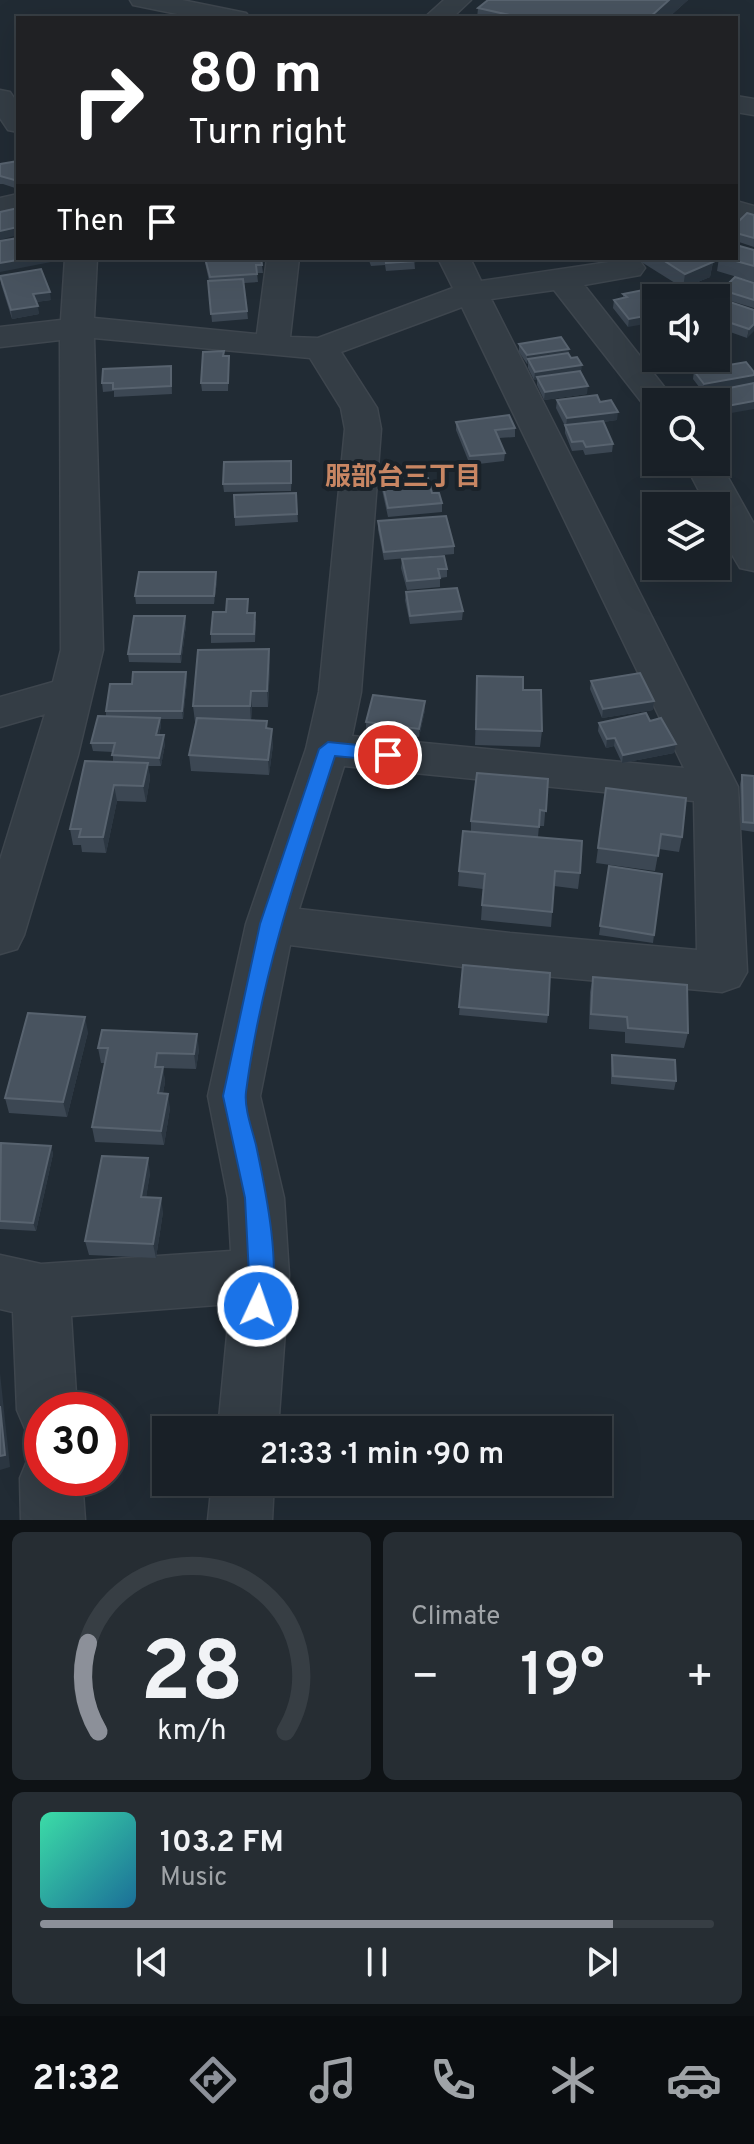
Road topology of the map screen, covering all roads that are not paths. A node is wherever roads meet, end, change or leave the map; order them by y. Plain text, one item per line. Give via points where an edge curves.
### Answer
1 (142, 0) edge
2 (459, 0) edge
3 (226, 16) edge
4 (439, 16) edge
5 (0, 98) edge
6 (16, 121) edge
7 (81, 260) edge
8 (283, 260) edge
9 (629, 268) dead end
10 (464, 275) edge
11 (562, 279) junction
12 (77, 328) junction
13 (0, 337) edge
14 (272, 346) junction
15 (321, 348) junction
16 (648, 388) edge
17 (710, 476) edge
18 (754, 559) edge
19 (70, 692) junction
20 (0, 712) edge
21 (328, 749) junction
22 (716, 787) junction
23 (737, 875) edge
24 (270, 924) junction
25 (0, 935) edge
26 (261, 1275) junction
27 (20, 1287) edge
28 (43, 1392) edge
29 (249, 1416) edge
30 (52, 1496) edge
31 (242, 1496) edge
32 (53, 1520) edge
33 (240, 1520) edge

1 - 3 street
2 - 4 street
5 - 6 street
7 - 12 street
8 - 14 street
9 - 11 street
10 - 11 street
10 - 15 street
10 - 22 street
11 - 16 street
12 - 13 street
12 - 14 street
12 - 19 street via 82,650
14 - 15 street
15 - 21 street via 359,408 363,429 340,692
17 - 18 street
19 - 20 street
19 - 25 street
21 - 22 street
21 - 24 street
22 - 23 street
23 - 24 street via 722,972
24 - 26 street via 234,1096 256,1198
26 - 27 street
26 - 29 street
27 - 28 street
30 - 32 street
31 - 33 street

